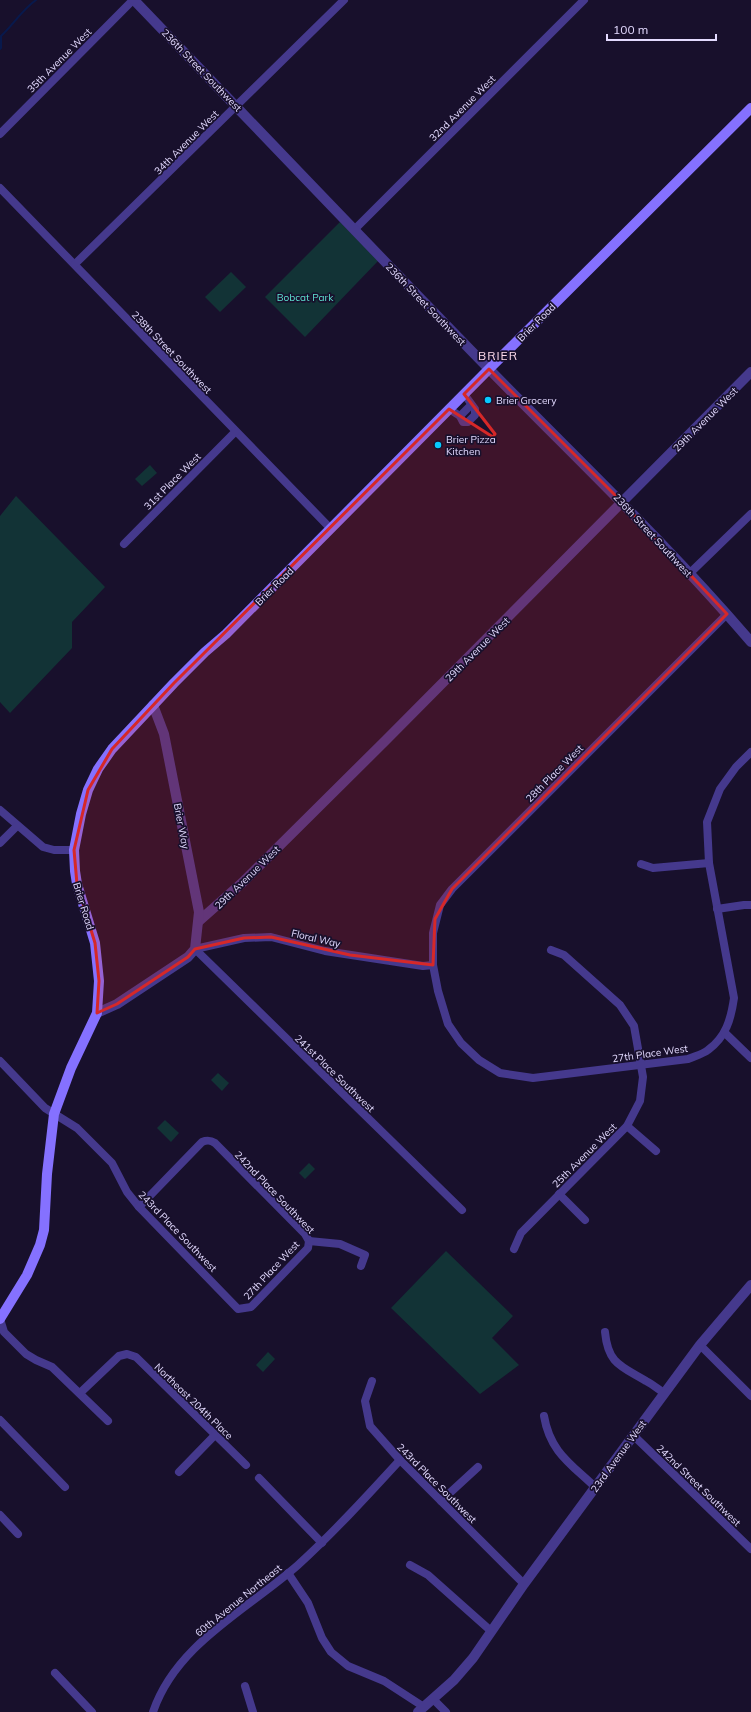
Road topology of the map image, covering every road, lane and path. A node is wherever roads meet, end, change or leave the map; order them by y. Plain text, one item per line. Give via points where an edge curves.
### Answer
1 (134, 0) edge
2 (344, 0) edge
3 (584, 0) edge
4 (236, 106) junction
5 (751, 108) edge
6 (0, 134) edge
7 (0, 188) edge
8 (355, 229) junction
9 (75, 264) junction
10 (489, 369) junction
11 (751, 372) edge
12 (464, 394) junction
13 (449, 409) junction
14 (235, 432) junction
15 (622, 502) junction
16 (751, 514) edge
17 (331, 529) junction
18 (124, 544) dead end
19 (690, 573) junction
20 (727, 614) junction
21 (751, 642) edge
22 (153, 705) junction
23 (751, 752) edge
24 (0, 810) edge
25 (17, 826) junction
26 (0, 843) edge
27 (74, 850) junction
28 (709, 863) junction
29 (640, 864) dead end
30 (751, 905) edge
31 (717, 909) junction
32 (200, 921) junction
33 (195, 949) junction
34 (551, 950) dead end
35 (434, 965) junction
36 (97, 1013) junction
37 (724, 1033) junction
38 (751, 1058) edge
39 (0, 1061) edge
40 (642, 1064) junction
41 (54, 1114) junction
42 (627, 1126) junction
43 (656, 1151) dead end
44 (559, 1194) junction
45 (139, 1207) junction
46 (462, 1210) dead end
47 (585, 1220) dead end
48 (309, 1241) junction
49 (514, 1249) dead end
50 (360, 1266) dead end
51 (751, 1285) edge
52 (245, 1309) joint
53 (0, 1318) edge
54 (605, 1332) dead end
55 (700, 1345) junction
56 (372, 1381) dead end
57 (80, 1393) junction
58 (664, 1393) junction
59 (751, 1396) edge
60 (544, 1416) dead end
61 (0, 1420) edge
62 (108, 1421) dead end
63 (215, 1435) junction
64 (633, 1435) junction
65 (400, 1460) junction
66 (246, 1465) dead end
67 (478, 1467) dead end
68 (179, 1472) dead end
69 (258, 1478) dead end
70 (65, 1487) dead end
71 (595, 1487) junction
72 (441, 1501) junction
73 (0, 1515) edge
74 (18, 1534) dead end
75 (322, 1543) junction
76 (751, 1549) edge
77 (410, 1565) dead end
78 (288, 1573) junction
79 (524, 1584) junction
80 (491, 1631) junction
81 (55, 1673) dead end
82 (245, 1686) dead end
83 (433, 1698) junction
84 (421, 1709) edge
85 (92, 1712) edge
86 (153, 1712) edge
87 (254, 1712) edge
88 (446, 1712) edge

1 - 4 street, 236th Street Southwest
1 - 6 street, 35th Avenue West
2 - 4 street, 34th Avenue West
3 - 8 street, 32nd Avenue West
4 - 8 street, 236th Street Southwest
4 - 9 street, 34th Avenue West
5 - 10 main road, Brier Road
7 - 9 street, 238th Street Southwest
8 - 10 street, 236th Street Southwest
9 - 14 street, 238th Street Southwest
10 - 12 main road, Brier Road
10 - 15 street, 236th Street Southwest
11 - 15 street, 29th Avenue West
12 - 13 main road, Brier Road
12 - 13 street via 475,415 468,422 463,422 460,416
13 - 17 main road, Brier Road
14 - 17 street, 238th Street Southwest
14 - 18 street, 31st Place West
15 - 19 street, 236th Street Southwest
15 - 32 street, 29th Avenue West via 243,882
16 - 19 street
17 - 22 main road, Brier Road
19 - 20 street, 236th Street Southwest
20 - 21 street, 236th Street Southwest
20 - 35 street, 28th Place West via 452,888 440,905 436,919 433,933
22 - 27 main road, Brier Road via 112,749 98,769 88,790
22 - 32 street, Brier Way via 164,734
23 - 28 street, 27th Place West via 720,789 707,822
24 - 25 street
25 - 26 street
25 - 27 street via 43,847
27 - 36 main road, Brier Road via 77,884 95,943 99,980
28 - 29 street via 653,868
28 - 31 street, 27th Place West
30 - 31 street
31 - 37 street, 27th Place West via 734,998
32 - 33 street, Brier Way
33 - 35 street, Floral Way via 244,938 271,937 325,951 423,966
33 - 36 street via 188,957 118,1004
33 - 46 street, 241st Place Southwest
34 - 40 street, 25th Avenue West via 564,955 620,1005 634,1026
35 - 40 street, 27th Place West via 438,991 448,1024 477,1058 500,1072 533,1078
36 - 41 main road, Brier Road via 71,1068
37 - 38 street
37 - 40 street, 27th Place West via 708,1051 688,1059
39 - 41 street, 243rd Place Southwest via 45,1108
40 - 42 street, 25th Avenue West via 640,1101
41 - 45 street, 243rd Place Southwest via 77,1128 112,1163
41 - 53 main road, Brier Road via 44,1230 40,1246 27,1274
42 - 43 street
42 - 44 street, 25th Avenue West
44 - 47 street
44 - 49 street, 25th Avenue West via 521,1233
45 - 48 street, 242nd Place Southwest via 202,1142 211,1140 305,1234
45 - 52 street, 243rd Place Southwest via 238,1309
48 - 50 street, 242nd Place Southwest via 340,1244 365,1255
48 - 52 street, 27th Place West via 308,1248 251,1307
51 - 55 street, 23rd Avenue West
53 - 57 street via 4,1332 26,1354 52,1367
54 - 58 street via 610,1354 623,1369 646,1380
55 - 58 street, 23rd Avenue West
55 - 59 street
56 - 65 street, 243rd Place Southwest via 365,1401 370,1426
57 - 62 street
57 - 63 street, Northeast 204th Place via 119,1356 127,1354 136,1357
58 - 64 street, 23rd Avenue West
60 - 71 street via 550,1439 559,1453
61 - 70 street
63 - 66 street, Northeast 204th Place
63 - 68 street
64 - 71 street, 23rd Avenue West
64 - 76 street, 242nd Street Southwest
65 - 72 street, 243rd Place Southwest
65 - 75 street, 60th Avenue Northeast
67 - 72 street
69 - 75 street
71 - 79 street, 23rd Avenue West
72 - 79 street, 243rd Place Southwest
73 - 74 street
75 - 78 street, 60th Avenue Northeast
77 - 80 street via 428,1575
78 - 84 street via 308,1603 322,1638 331,1652 348,1666 384,1681
78 - 86 street, 60th Avenue Northeast via 211,1633 184,1658 163,1688
79 - 80 street, 23rd Avenue West
80 - 83 street, 23rd Avenue West via 464,1669
81 - 85 street
82 - 87 street
83 - 84 street, 23rd Avenue West
83 - 88 street

